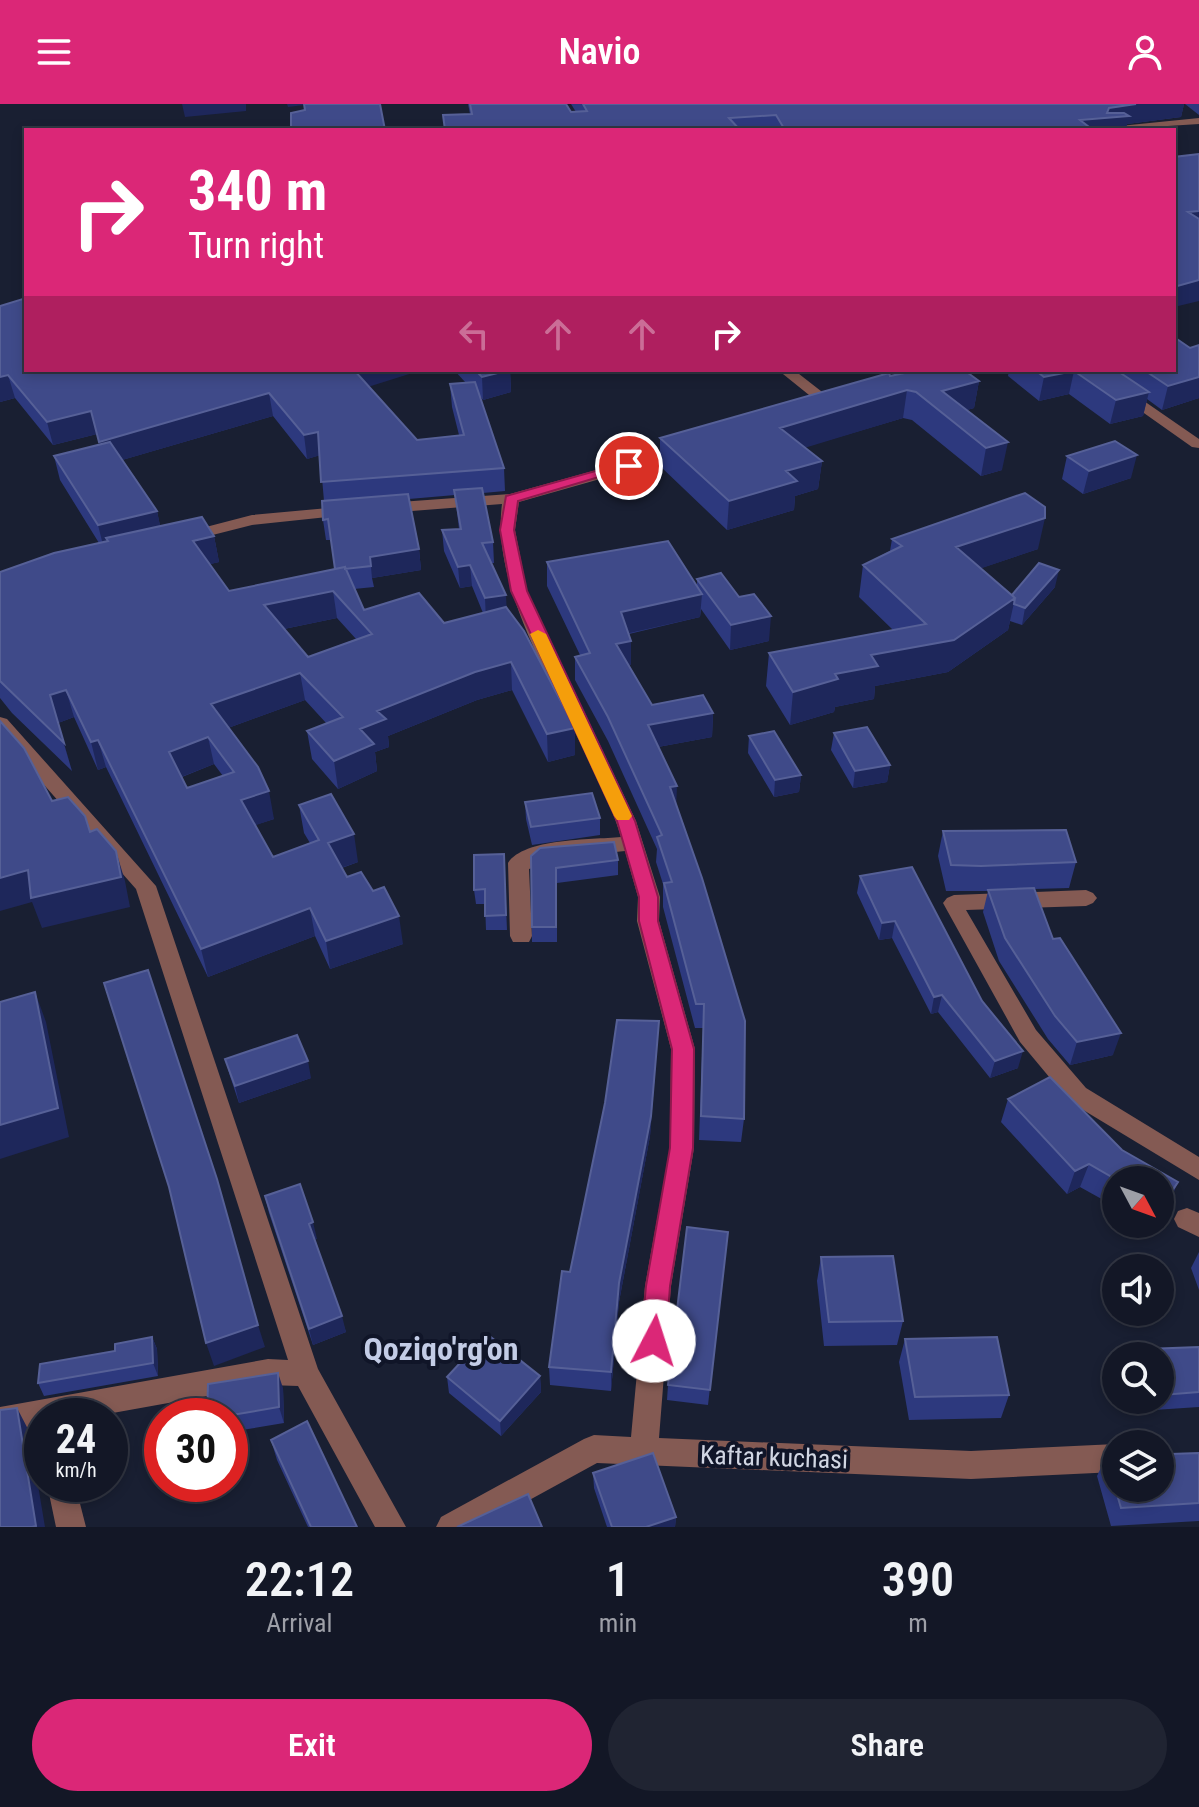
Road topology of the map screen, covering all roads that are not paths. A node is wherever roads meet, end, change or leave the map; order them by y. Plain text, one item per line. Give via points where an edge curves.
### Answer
1 (1186, 113) dead end
2 (1130, 128) edge
3 (788, 372) edge
4 (1093, 372) edge
5 (792, 421) edge
6 (1197, 444) dead end
7 (703, 445) edge
8 (511, 499) junction
9 (176, 540) edge
10 (0, 723) edge
11 (632, 843) junction
12 (1086, 898) dead end
13 (521, 936) dead end
14 (1199, 1170) edge
15 (306, 1374) junction
16 (127, 1398) edge
17 (24, 1416) edge
18 (0, 1420) edge
19 (644, 1451) junction
20 (1102, 1459) edge
21 (65, 1502) edge
22 (71, 1527) edge
23 (391, 1527) edge
24 (451, 1527) edge

1 - 2 street via 1199,121
3 - 5 street via 821,398 821,408
4 - 6 street
7 - 8 street
8 - 9 street via 252,520
8 - 11 street via 507,530 519,591
10 - 15 street via 146,886
11 - 13 street via 528,854 528,862 518,863
11 - 19 street via 683,1049 682,1148 658,1286
12 - 14 street via 954,903 1028,1036 1078,1095
15 - 16 street via 268,1372
15 - 23 street
17 - 18 street
19 - 20 street, Kaftar kuchasi via 971,1465
19 - 24 street, Kaftar kuchasi via 594,1449
21 - 22 street

